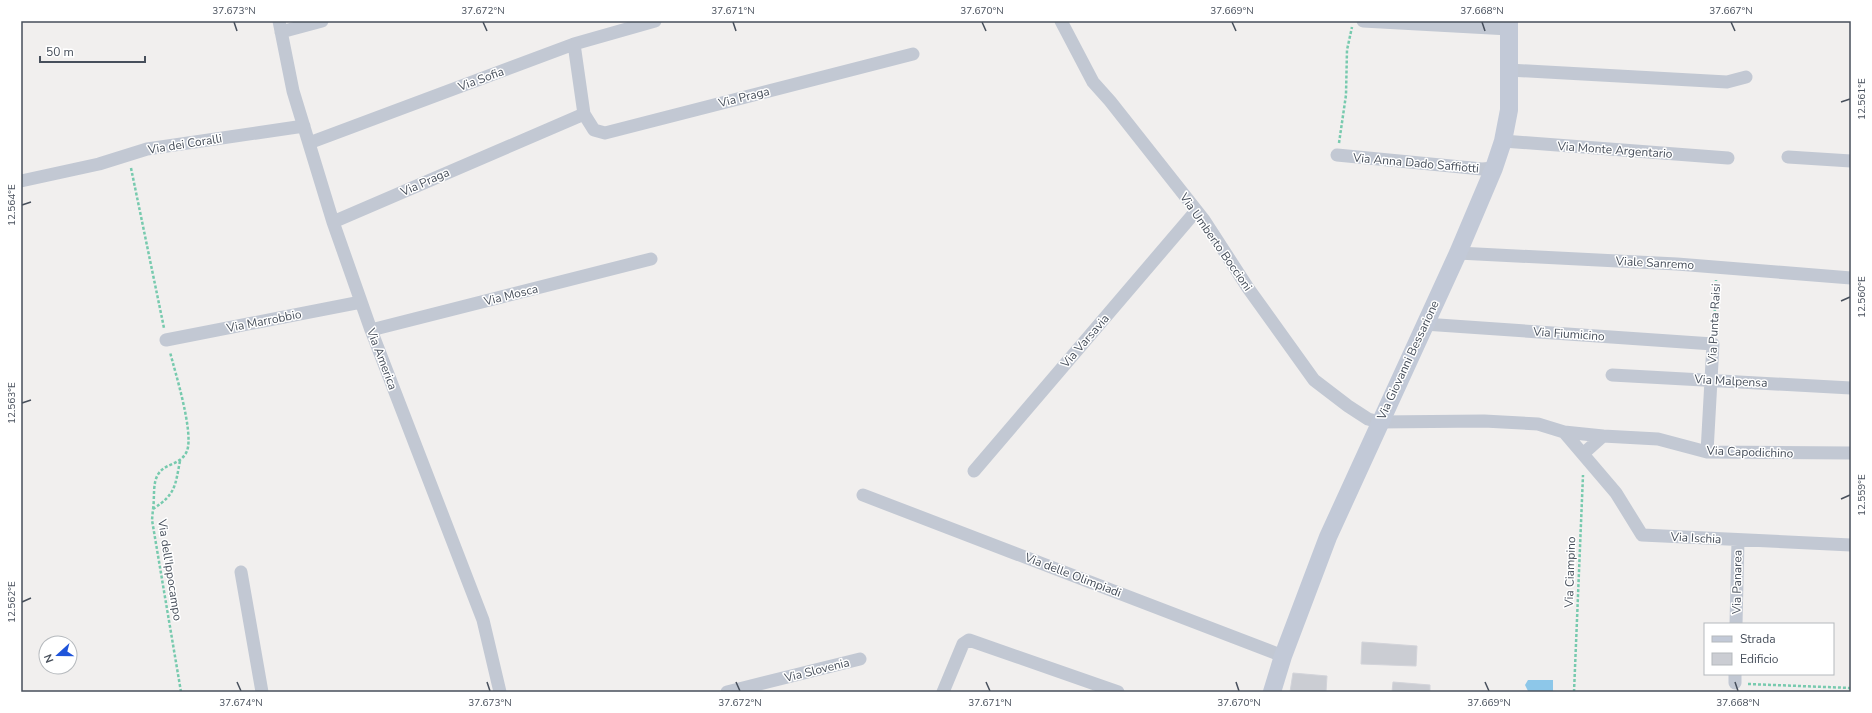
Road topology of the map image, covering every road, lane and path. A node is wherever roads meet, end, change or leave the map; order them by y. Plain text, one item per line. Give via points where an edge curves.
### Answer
1 (322, 21) edge
2 (655, 21) edge
3 (1061, 21) edge
4 (1354, 21) edge
5 (1363, 21) edge
6 (1509, 25) edge
7 (280, 26) edge
8 (574, 44) junction
9 (913, 54) dead end
10 (1509, 70) junction
11 (1746, 77) dead end
12 (584, 114) junction
13 (304, 126) junction
14 (1503, 141) junction
15 (309, 142) junction
16 (1337, 155) joint
17 (1788, 157) dead end
18 (1728, 158) dead end
19 (1851, 162) edge
20 (1494, 168) junction
21 (21, 181) edge
22 (1196, 211) junction
23 (333, 222) junction
24 (1458, 252) junction
25 (651, 259) dead end
26 (1717, 267) junction
27 (1851, 278) edge
28 (362, 302) junction
29 (1424, 324) junction
30 (371, 330) junction
31 (166, 340) dead end
32 (1713, 344) junction
33 (1612, 375) dead end
34 (1711, 380) junction
35 (1851, 388) edge
36 (1379, 422) junction
37 (1564, 432) junction
38 (1603, 436) junction
39 (1707, 452) junction
40 (1584, 453) junction
41 (1851, 453) edge
42 (180, 460) dead end
43 (974, 471) dead end
44 (863, 495) dead end
45 (1738, 540) junction
46 (1851, 545) edge
47 (240, 572) dead end
48 (1736, 623) edge
49 (1283, 656) junction
50 (860, 659) dead end
51 (1735, 678) edge
52 (1851, 688) edge
53 (181, 692) edge
54 (262, 692) edge
55 (500, 692) edge
56 (727, 692) edge
57 (943, 692) edge
58 (1118, 692) edge
59 (1272, 692) edge
60 (1574, 692) edge

1 - 7 street
2 - 8 street, Via Sofia
3 - 22 street, Via Umberto Boccioni via 1093,82
4 - 16 path via 1347,50 1346,95
5 - 6 street
6 - 10 street, Via Giovanni Bessarione
7 - 13 street, Via America via 293,91
8 - 12 street, Via Praga
8 - 15 street, Via Sofia
9 - 12 street, Via Praga via 605,133 594,130
10 - 11 street via 1727,82
10 - 14 street, Via Giovanni Bessarione via 1509,110
12 - 23 street, Via Praga
13 - 15 street, Via America
13 - 21 street, Via dei Coralli via 147,149 99,164
14 - 18 street, Via Monte Argentario
14 - 20 street, Via Giovanni Bessarione
15 - 23 street, Via America
16 - 20 street, Via Anna Dado Saffiotti
17 - 19 street
20 - 24 street, Via Giovanni Bessarione
22 - 36 street, Via Umberto Boccioni via 1314,380 1368,419
22 - 43 street, Via Varsavia
23 - 28 street, Via America
24 - 26 street, Viale Sanremo
24 - 29 street, Via Giovanni Bessarione
25 - 30 street, Via Mosca
26 - 27 street, Viale Sanremo
26 - 32 path, Via Punta Raisi
28 - 30 street, Via America
28 - 31 street, Via Marrobbio
29 - 32 street, Via Fiumicino
29 - 36 street, Via Giovanni Bessarione
30 - 55 street, Via America via 483,620
32 - 34 street, Via Punta Raisi
33 - 34 street, Via Malpensa
34 - 35 street, Via Malpensa
34 - 39 street, Via Punta Raisi
36 - 37 street via 1484,421 1538,424
36 - 49 street, Via Giovanni Bessarione via 1328,537
37 - 38 street, Via Capodichino
37 - 40 street
38 - 39 street, Via Capodichino via 1658,439
38 - 40 street
39 - 41 street, Via Capodichino
40 - 45 street, Via Ischia via 1616,493 1642,535
40 - 60 path, Via Ciampino
42 - 53 path, Via dell'Ippocampo via 176,485 168,499 154,509 152,520
44 - 49 street, Via delle Olimpiadi
45 - 46 street, Via Ischia
45 - 48 street, Via Panarea
47 - 54 street
49 - 59 street, Via Giovanni Bessarione
50 - 56 street, Via Slovenia
51 - 52 path
57 - 58 street via 963,644 969,640

